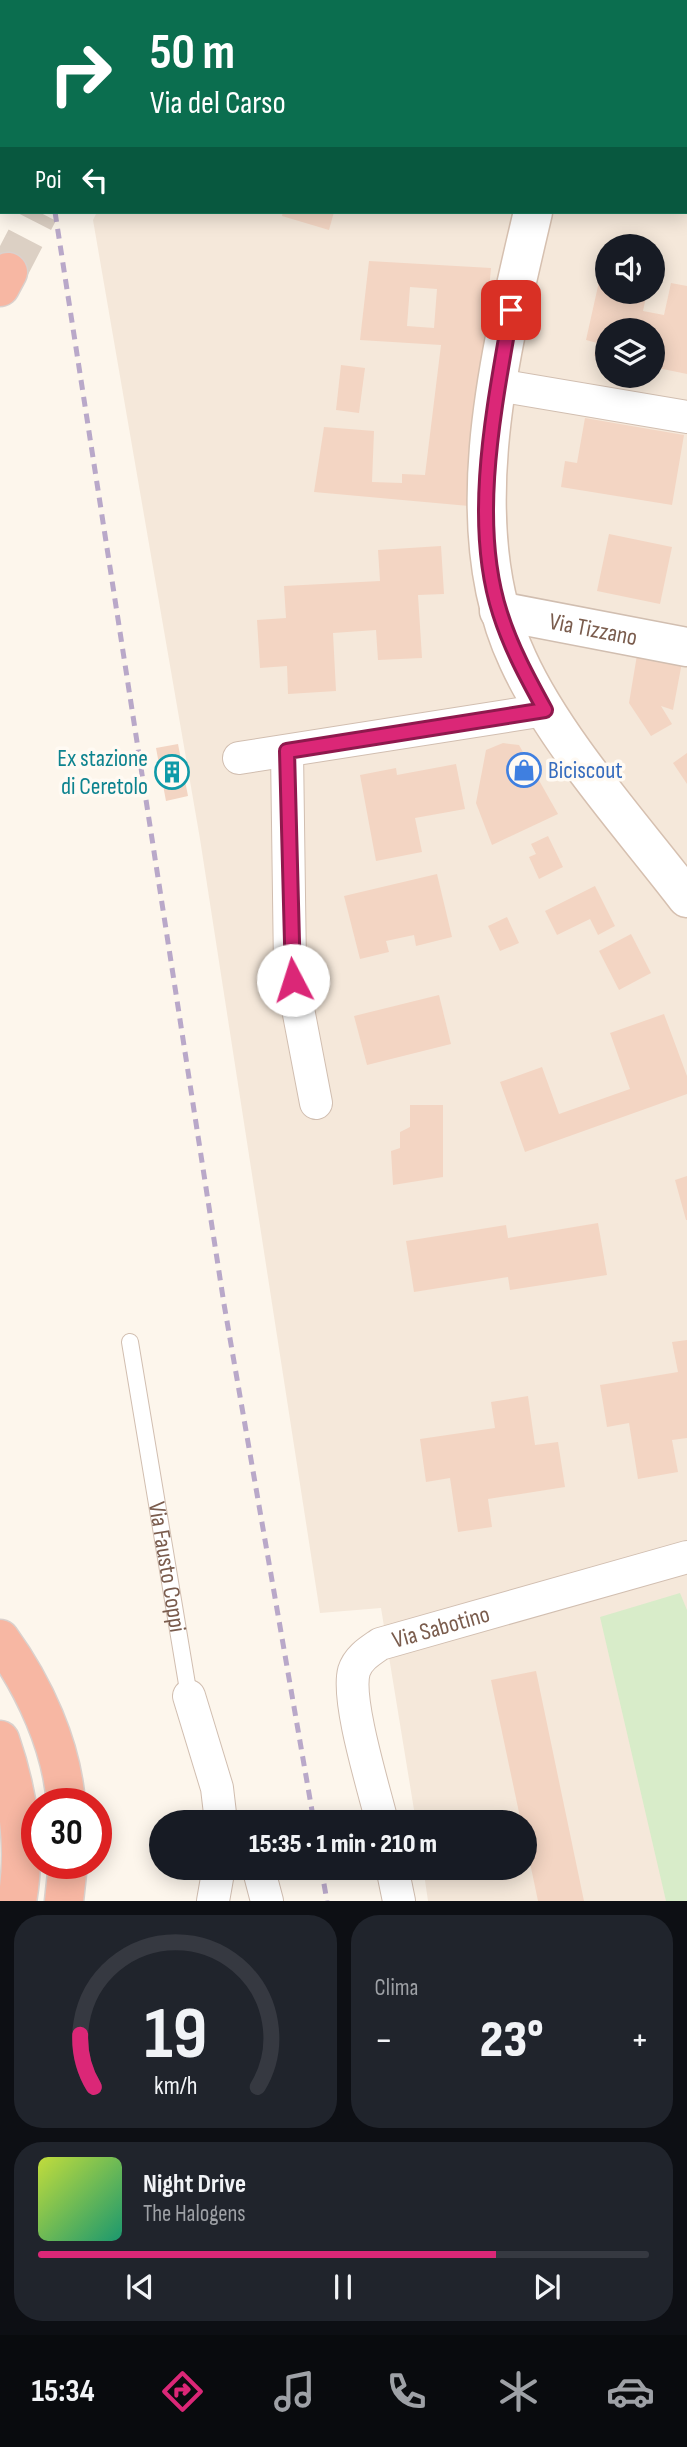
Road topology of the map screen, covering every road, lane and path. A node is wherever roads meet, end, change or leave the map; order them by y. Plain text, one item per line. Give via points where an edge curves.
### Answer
1 (533, 214) edge
2 (498, 385) junction
3 (687, 417) edge
4 (499, 611) junction
5 (687, 648) edge
6 (545, 710) junction
7 (287, 751) junction
8 (239, 758) dead end
9 (687, 898) edge
10 (316, 1103) dead end
11 (130, 1342) dead end
12 (687, 1557) edge
13 (0, 1639) edge
14 (189, 1696) joint
15 (0, 1740) edge
16 (62, 1788) edge
17 (218, 1788) junction
18 (220, 1810) edge
19 (232, 1810) edge
20 (379, 1810) edge
21 (66, 1879) edge
22 (217, 1880) edge
23 (261, 1880) edge
24 (395, 1880) edge
25 (17, 1901) edge
26 (64, 1901) edge
27 (213, 1901) edge
28 (267, 1901) edge
29 (399, 1901) edge

1 - 2 main road
2 - 3 street
2 - 4 main road via 486,481 490,565
4 - 5 main road, Via Tizzano
4 - 6 main road via 517,660
6 - 7 street
6 - 9 main road
7 - 8 street
7 - 10 street via 290,967
11 - 14 lane, Via Fausto Coppi
12 - 20 street, Via Sabotino via 380,1644 369,1651 355,1668 353,1690
13 - 16 highway via 35,1694
14 - 17 street, Via Fausto Coppi
15 - 25 highway via 17,1798 22,1839
17 - 18 street, Via Fausto Coppi
17 - 19 street, Via Fausto Coppi
21 - 26 highway
22 - 27 street
23 - 28 street
24 - 29 street

